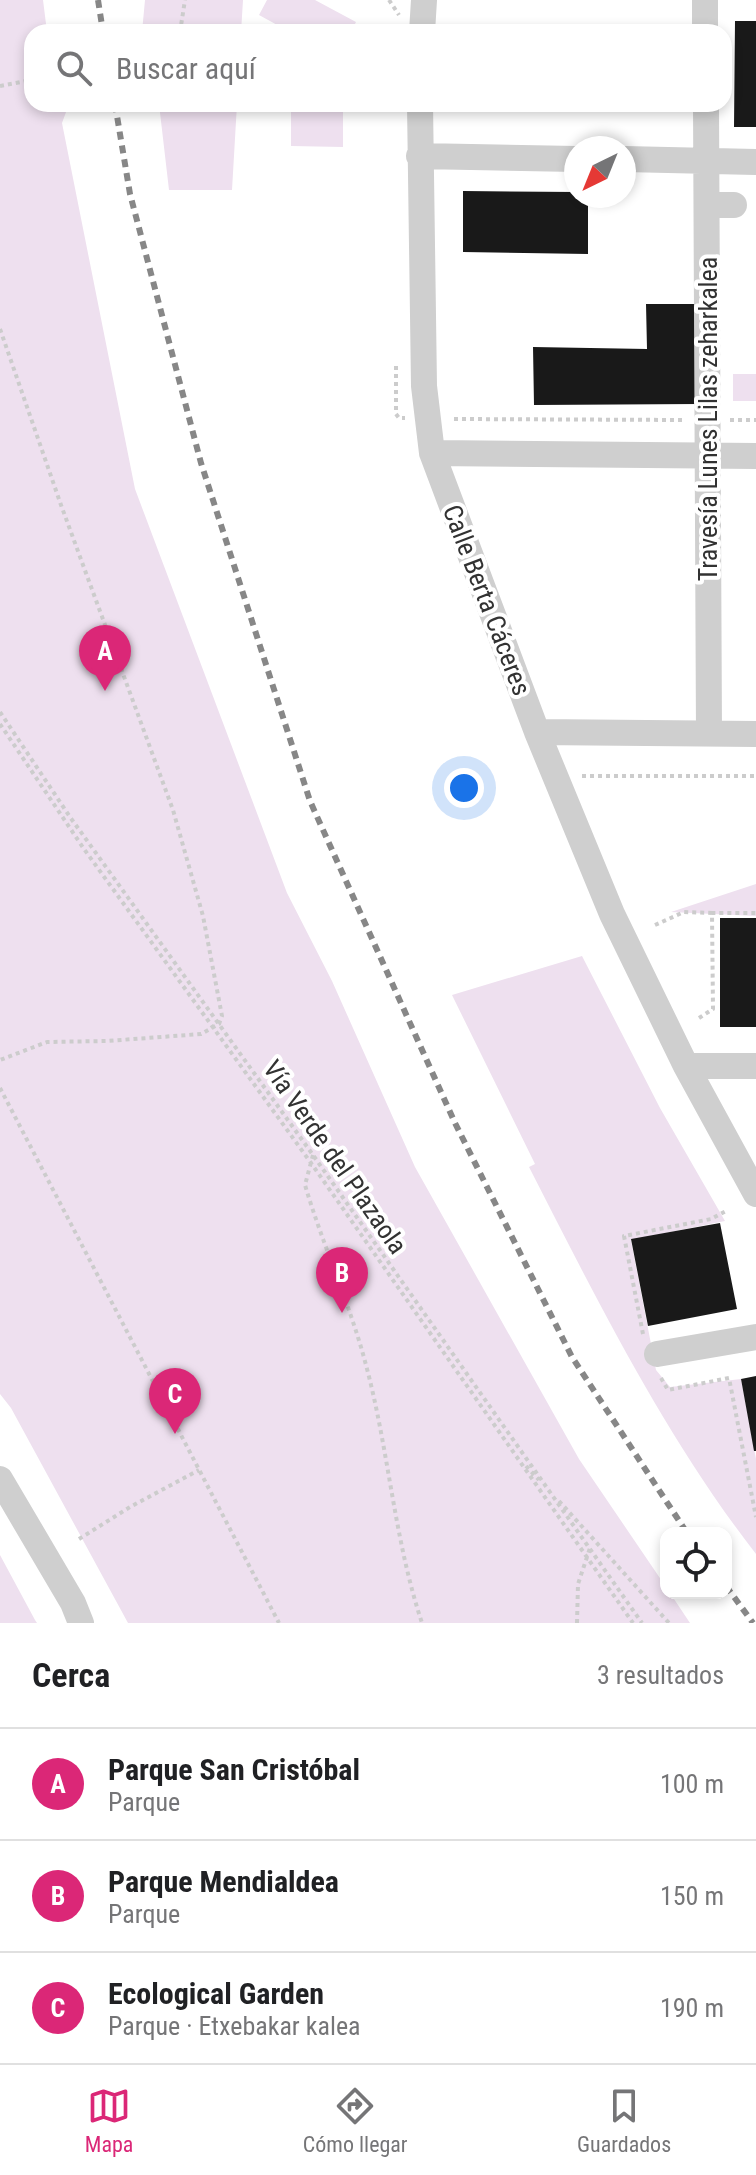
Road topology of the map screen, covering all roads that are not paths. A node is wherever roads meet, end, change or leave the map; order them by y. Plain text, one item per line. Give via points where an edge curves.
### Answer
1 (424, 0) edge
2 (705, 0) edge
3 (422, 24) edge
4 (705, 24) edge
5 (420, 112) edge
6 (706, 112) edge
7 (419, 156) junction
8 (564, 159) edge
9 (636, 159) edge
10 (706, 161) junction
11 (756, 162) edge
12 (432, 453) junction
13 (708, 456) junction
14 (756, 456) edge
15 (537, 732) junction
16 (709, 733) junction
17 (756, 734) edge
18 (686, 1066) junction
19 (756, 1066) edge
20 (756, 1194) edge
21 (756, 1337) edge
22 (657, 1354) dead end
23 (0, 1479) edge
24 (81, 1623) edge

1 - 3 street
2 - 4 street
5 - 7 street, Calle Berta Cáceres
6 - 10 street, Travesía Lunes Lilas zeharkalea
7 - 8 street
7 - 12 street, Calle Berta Cáceres via 426,419
9 - 10 street
10 - 11 street
10 - 13 street, Travesía Lunes Lilas zeharkalea via 721,205 720,363 708,420
12 - 13 street
12 - 15 street, Calle Berta Cáceres
13 - 14 street
13 - 16 street, Travesía Lunes Lilas zeharkalea
15 - 16 street
15 - 18 street, Calle Berta Cáceres via 612,914
16 - 17 street
18 - 19 street
18 - 20 street, Calle Berta Cáceres
21 - 22 street
23 - 24 street

